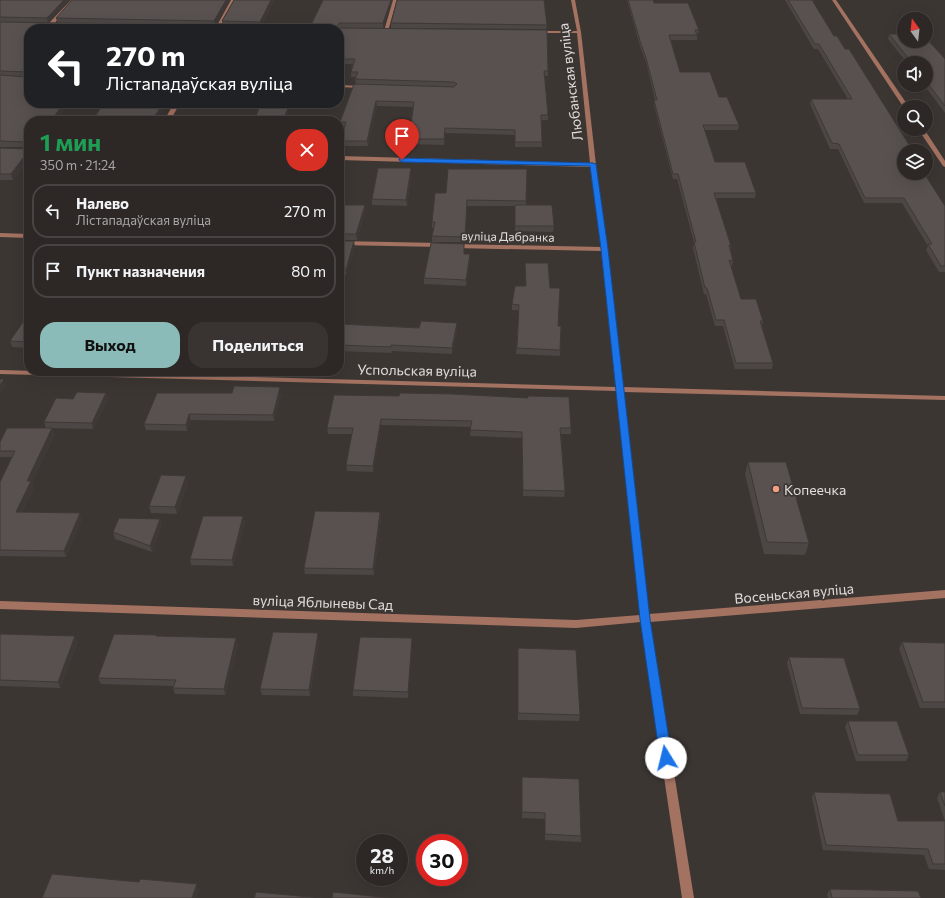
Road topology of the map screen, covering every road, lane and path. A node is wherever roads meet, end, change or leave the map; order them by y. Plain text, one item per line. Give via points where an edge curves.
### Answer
1 (73, 0) edge
2 (234, 0) edge
3 (395, 0) edge
4 (573, 0) edge
5 (834, 0) edge
6 (44, 24) edge
7 (51, 24) joint
8 (220, 24) edge
9 (378, 31) edge
10 (386, 31) junction
11 (394, 31) edge
12 (532, 32) edge
13 (579, 32) junction
14 (344, 86) edge
15 (370, 87) edge
16 (901, 100) edge
17 (926, 136) edge
18 (344, 158) edge
19 (593, 164) junction
20 (945, 165) edge
21 (0, 235) edge
22 (24, 236) edge
23 (344, 243) edge
24 (604, 249) junction
25 (0, 372) edge
26 (24, 373) edge
27 (154, 376) edge
28 (618, 388) junction
29 (945, 398) edge
30 (945, 594) edge
31 (0, 605) edge
32 (645, 619) junction
33 (688, 898) edge

1 - 7 street
2 - 8 street
3 - 10 street
4 - 13 street, Любанская вуліца
5 - 16 street
6 - 7 street
9 - 10 street
10 - 11 street
12 - 13 street
13 - 19 street, Любанская вуліца
14 - 15 street
17 - 20 street
18 - 19 street
19 - 24 street, Любанская вуліца
21 - 22 street
23 - 24 street, вуліца Дабранка
24 - 28 street, Любанская вуліца
25 - 26 street, Успольская вуліца
27 - 28 street, Успольская вуліца
28 - 29 street, Успольская вуліца
28 - 32 street, Любанская вуліца
30 - 32 street, Восеньская вуліца
31 - 32 street, вуліца Яблыневы Сад via 576,624
32 - 33 street, Любанская вуліца

